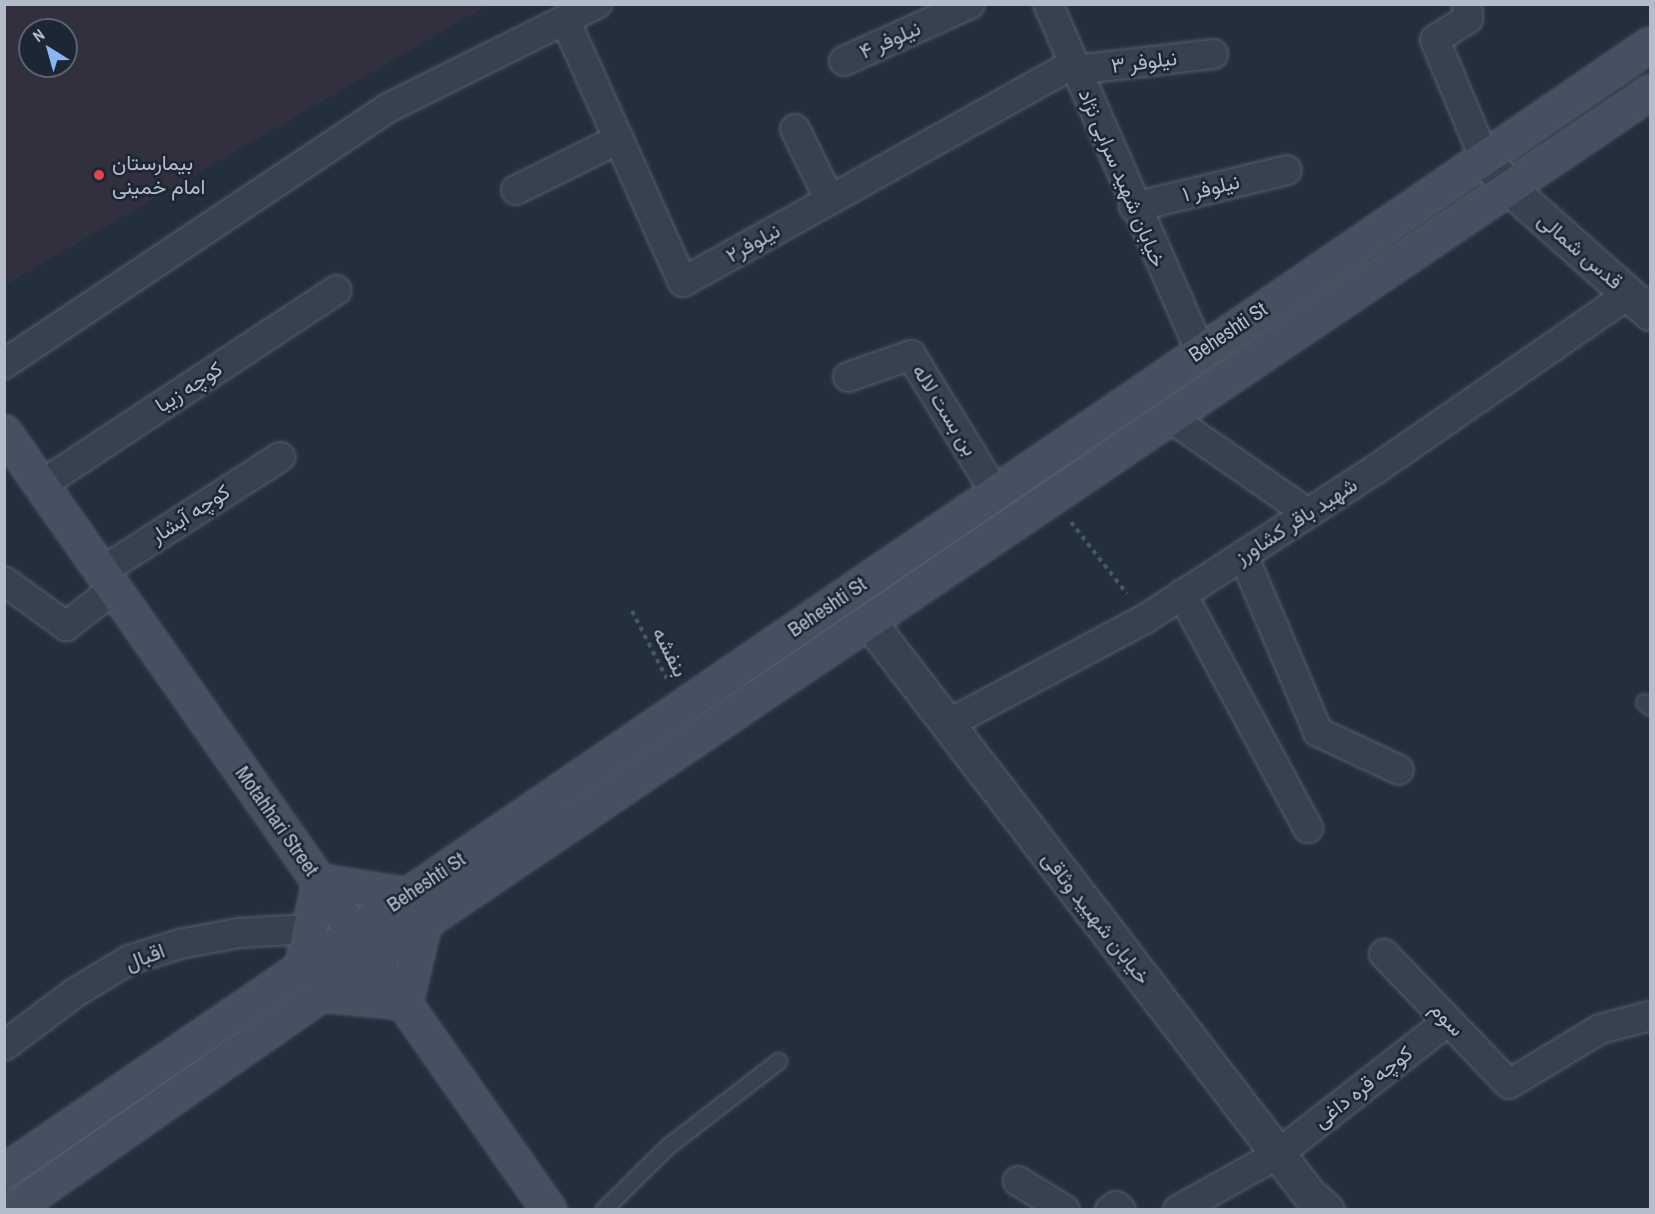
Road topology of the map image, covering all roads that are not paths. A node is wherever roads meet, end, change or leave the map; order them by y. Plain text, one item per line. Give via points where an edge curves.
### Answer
1 (597, 4) edge
2 (970, 4) edge
3 (1048, 4) edge
4 (1467, 4) edge
5 (565, 20) junction
6 (1650, 44) edge
7 (1213, 54) dead end
8 (844, 61) dead end
9 (1074, 67) junction
10 (1650, 92) edge
11 (795, 129) dead end
12 (619, 139) junction
13 (1484, 157) junction
14 (1287, 170) dead end
15 (1509, 188) junction
16 (516, 190) dead end
17 (830, 200) junction
18 (1134, 207) junction
19 (337, 290) dead end
20 (1640, 303) edge
21 (1200, 350) junction
22 (4, 363) edge
23 (848, 377) dead end
24 (1172, 419) junction
25 (4, 432) edge
26 (280, 457) dead end
27 (41, 485) junction
28 (995, 492) junction
29 (1308, 513) junction
30 (1243, 555) junction
31 (4, 581) edge
32 (107, 581) junction
33 (1182, 594) junction
34 (870, 622) junction
35 (948, 724) junction
36 (1399, 770) dead end
37 (1308, 828) dead end
38 (319, 881) junction
39 (407, 895) junction
40 (424, 922) junction
41 (309, 929) junction
42 (355, 931) junction
43 (1384, 954) dead end
44 (374, 958) junction
45 (302, 968) junction
46 (321, 994) junction
47 (405, 1002) junction
48 (1650, 1016) edge
49 (1448, 1021) junction
50 (4, 1046) edge
51 (778, 1061) dead end
52 (1278, 1154) junction
53 (4, 1171) edge
54 (1018, 1181) dead end
55 (11, 1209) edge
56 (549, 1209) edge
57 (603, 1209) edge
58 (1065, 1209) edge
59 (1110, 1209) edge
60 (1121, 1209) edge
61 (1178, 1209) edge
62 (1327, 1209) edge

1 - 5 street
2 - 8 street, نیلوفر ۴
3 - 9 street, خیابان شهید سرابی نژاد
4 - 13 street via 1468,20 1435,40
5 - 12 street, نیلوفر۲
5 - 22 street via 386,110
6 - 13 main road, Beheshti St
7 - 9 street, نیلوفر ۳
9 - 17 street, نیلوفر۲
9 - 18 street, خیابان شهید سرابی نژاد
10 - 15 main road, Beheshti St
11 - 17 street
12 - 16 street
12 - 17 street, نیلوفر۲ via 683,282
13 - 15 street, قدس شمالی
13 - 21 main road, Beheshti St
14 - 18 street, نیلوفر ۱
15 - 20 street, قدس شمالی
15 - 24 main road, Beheshti St
18 - 21 street, خیابان شهید سرابی نژاد
19 - 27 street, کوچه زیبا
20 - 29 street, شهید باقر کشاورز
21 - 28 main road, Beheshti St
23 - 28 street, بن بست لاله via 910,355
24 - 29 street
24 - 34 main road, Beheshti St
25 - 27 main road, Motahhari Street
26 - 32 street, کوچه آبشار
27 - 32 main road, Motahhari Street
28 - 39 main road, Beheshti St
29 - 30 street, شهید باقر کشاورز
30 - 33 street, شهید باقر کشاورز
30 - 36 street via 1318,732
31 - 32 street, کوچه آبشار via 66,626
32 - 38 main road, Motahhari Street
33 - 35 street, شهید باقر کشاورز via 1145,619
33 - 37 street
34 - 35 street, خیابان شهیید وثاقی
34 - 40 main road, Beheshti St
35 - 52 street, خیابان شهیید وثاقی
38 - 39 main road
38 - 41 main road
38 - 42 main road, Motahhari Street
39 - 42 main road, Beheshti St
40 - 44 main road, Beheshti St
40 - 47 main road
41 - 45 main road
41 - 50 street, اقبال via 238,933 180,944 129,960 76,992
42 - 44 main road, Motahhari Street
42 - 45 main road, Beheshti St
43 - 49 street, سوم
44 - 46 main road, Beheshti St
44 - 47 main road, Motahhari Street
45 - 53 main road, Beheshti St
46 - 47 main road
46 - 55 main road, Beheshti St
47 - 56 main road, Motahhari Street
48 - 49 street, سوم via 1600,1029 1509,1084
49 - 52 street, کوچه قره داغی
51 - 57 lane via 669,1145
52 - 61 street, کوچه قره داغی
52 - 62 street, خیابان شهیید وثاقی via 1309,1194
54 - 58 street
59 - 60 street

